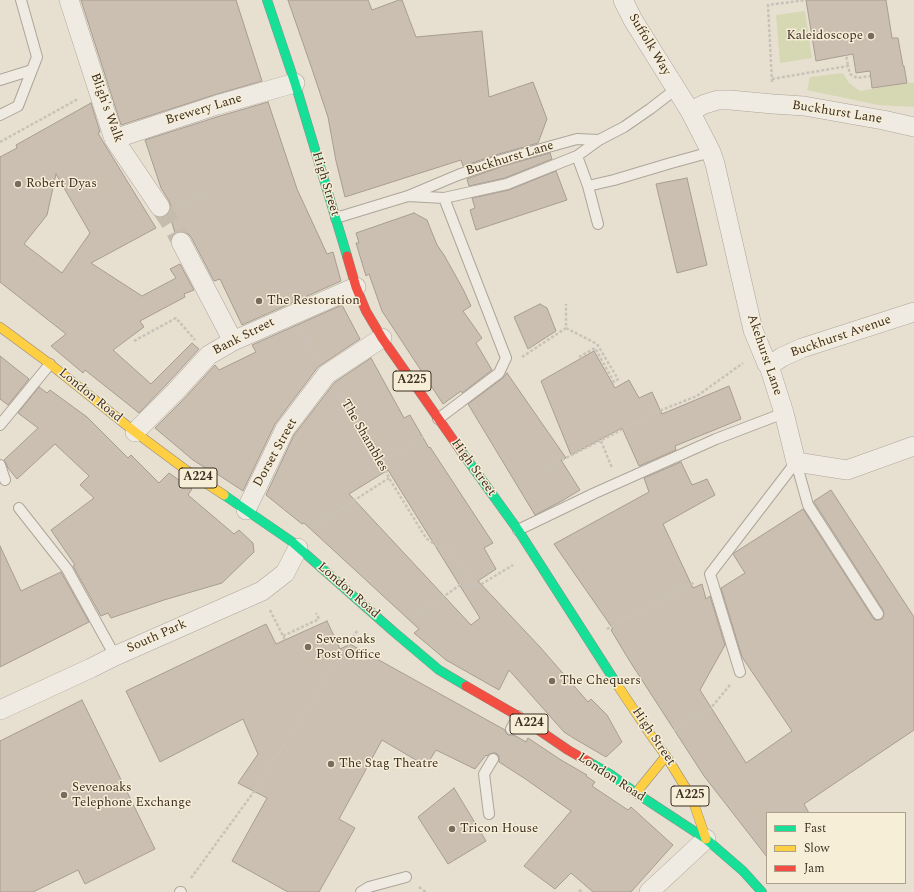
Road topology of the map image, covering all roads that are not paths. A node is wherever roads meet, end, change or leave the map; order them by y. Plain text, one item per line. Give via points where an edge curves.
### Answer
1 (21, 0) edge
2 (69, 0) edge
3 (266, 0) edge
4 (623, 0) edge
5 (32, 70) junction
6 (0, 80) edge
7 (295, 83) junction
8 (676, 89) junction
9 (690, 111) junction
10 (0, 115) edge
11 (914, 126) edge
12 (114, 139) junction
13 (599, 140) junction
14 (711, 152) junction
15 (577, 156) junction
16 (588, 186) junction
17 (408, 196) junction
18 (444, 198) junction
19 (169, 206) tunnel mouth
20 (336, 218) junction
21 (598, 224) dead end
22 (181, 242) tunnel mouth
23 (356, 287) junction
24 (914, 312) edge
25 (0, 327) edge
26 (382, 338) junction
27 (233, 341) junction
28 (765, 358) junction
29 (50, 364) junction
30 (784, 414) junction
31 (440, 422) junction
32 (0, 425) edge
33 (135, 432) junction
34 (914, 446) edge
35 (796, 462) junction
36 (0, 466) edge
37 (5, 480) dead end
38 (19, 508) dead end
39 (246, 510) junction
40 (518, 530) junction
41 (294, 545) junction
42 (878, 614) dead end
43 (115, 656) junction
44 (740, 672) road end
45 (0, 710) edge
46 (518, 716) junction
47 (511, 729) dead end
48 (666, 756) junction
49 (493, 759) dead end
50 (636, 794) junction
51 (489, 814) dead end
52 (706, 839) junction
53 (406, 877) dead end
54 (361, 892) edge
55 (650, 892) edge
56 (762, 892) edge

1 - 5 lane via 38,57
2 - 12 street, Bligh's Walk
3 - 7 main road, High Street / A225
4 - 8 street, Suffolk Way
5 - 6 lane
5 - 10 lane via 18,106
7 - 12 street, Brewery Lane via 217,105
7 - 20 main road, High Street / A225
8 - 9 street, Akehurst Lane
8 - 13 lane via 624,127
9 - 11 street, Buckhurst Lane via 718,100 730,100 804,106
9 - 14 street, Akehurst Lane
12 - 19 street, Bligh's Walk
13 - 15 lane
13 - 17 lane, Buckhurst Lane via 577,139 502,160
14 - 16 lane
14 - 28 street, Akehurst Lane via 753,330
15 - 16 lane
15 - 18 lane via 507,184
16 - 21 lane
17 - 18 lane
17 - 20 lane, Buckhurst Lane
18 - 31 lane via 506,358 499,373
20 - 23 main road, High Street / A225
22 - 27 street
23 - 26 main road, High Street / A225
23 - 27 street, Bank Street
24 - 28 street, Buckhurst Avenue via 802,348 782,357
25 - 29 main road, London Road / A224
26 - 31 main road, High Street / A225
26 - 39 street, Dorset Street via 327,374 286,430
27 - 33 street, Bank Street via 209,355
28 - 30 street, Akehurst Lane
29 - 32 lane
29 - 33 main road, London Road / A224
30 - 35 street, Akehurst Lane
30 - 40 lane via 716,439
31 - 40 main road, High Street / A225
33 - 39 main road, London Road / A224
34 - 35 street via 847,470
35 - 42 lane via 808,505
35 - 44 lane via 710,574
36 - 37 lane
38 - 43 lane via 67,569
39 - 41 main road, London Road / A224
40 - 48 main road, High Street / A225
41 - 43 street, South Park via 285,573 262,592
41 - 46 main road, London Road / A224 via 438,670
43 - 45 street, South Park
46 - 47 lane
46 - 50 main road, London Road / A224 via 568,750 610,774
48 - 50 main road
48 - 52 main road, High Street / A225 via 692,798
49 - 51 lane via 484,774
50 - 52 main road, London Road / A224
52 - 55 street
52 - 56 main road via 743,871
53 - 54 lane via 369,887

